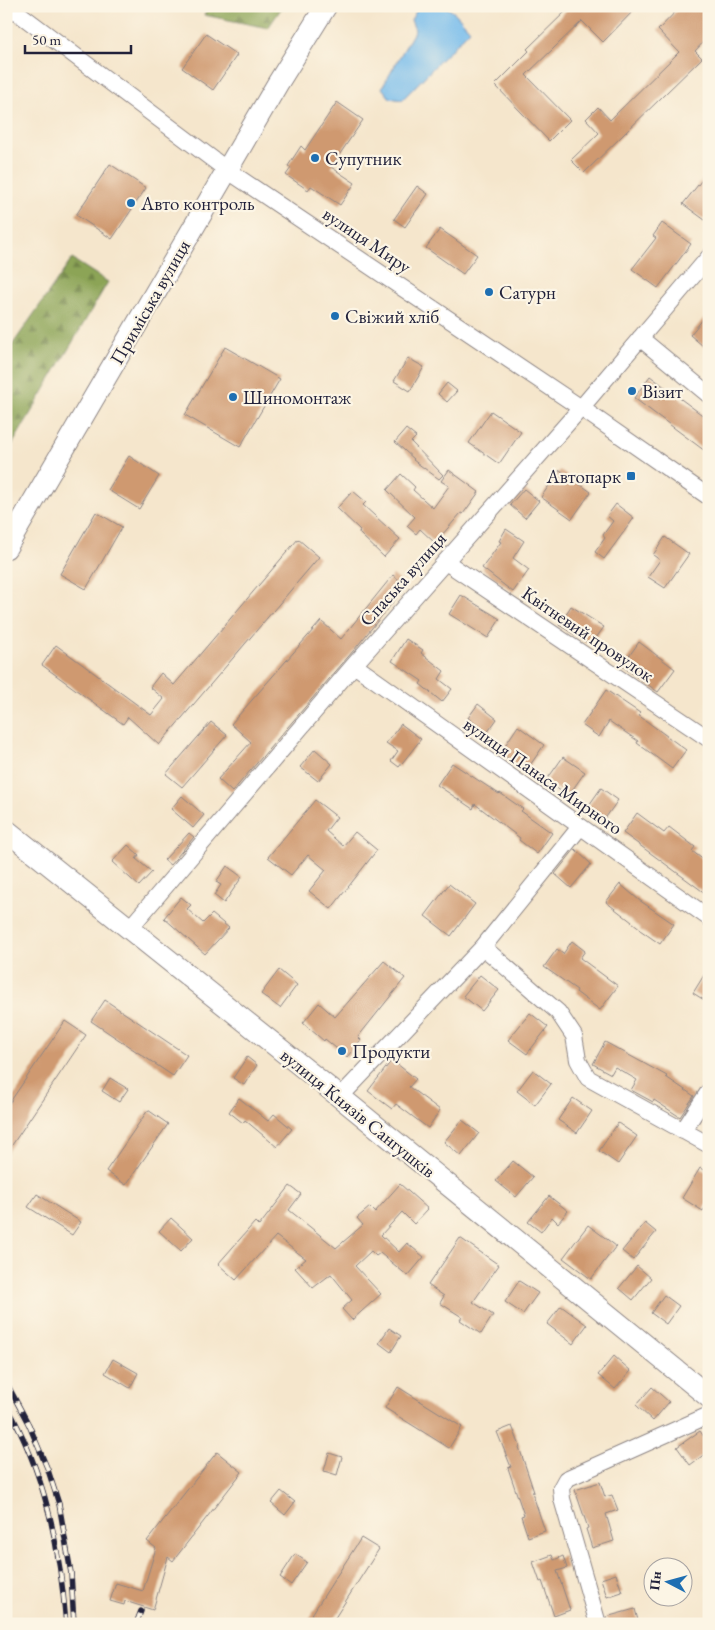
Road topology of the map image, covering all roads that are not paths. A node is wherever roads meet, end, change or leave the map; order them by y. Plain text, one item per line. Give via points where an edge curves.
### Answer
1 (9, 6) edge
2 (326, 6) edge
3 (227, 170) junction
4 (709, 257) edge
5 (640, 338) junction
6 (709, 395) edge
7 (581, 408) junction
8 (709, 497) edge
9 (6, 548) edge
10 (446, 562) junction
11 (354, 665) junction
12 (709, 739) edge
13 (580, 827) junction
14 (6, 830) edge
15 (709, 918) edge
16 (129, 929) junction
17 (483, 947) junction
18 (709, 1091) edge
19 (340, 1097) junction
20 (684, 1131) junction
21 (709, 1145) edge
22 (709, 1397) edge
23 (709, 1415) edge
24 (598, 1624) edge

1 - 3 street, вулиця Миру
2 - 3 main road, Приміська вулиця
3 - 7 street, вулиця Миру
3 - 9 main road, Приміська вулиця
4 - 5 street, Спаська вулиця
5 - 6 street
5 - 7 street, Спаська вулиця
7 - 8 street, вулиця Миру
7 - 10 street, Спаська вулиця
10 - 11 street, Спаська вулиця
10 - 12 street, Квітневий провулок
11 - 13 street, вулиця Панаса Мирного
11 - 16 street, Спаська вулиця
13 - 15 street, вулиця Панаса Мирного
13 - 17 street
14 - 16 main road, вулиця Князів Сангушків
16 - 19 main road, вулиця Князів Сангушків
17 - 19 street
17 - 20 street via 558,1012 574,1036 578,1060 588,1078
18 - 20 street
19 - 22 main road, вулиця Князів Сангушків
20 - 21 street
23 - 24 street via 566,1479 561,1488

